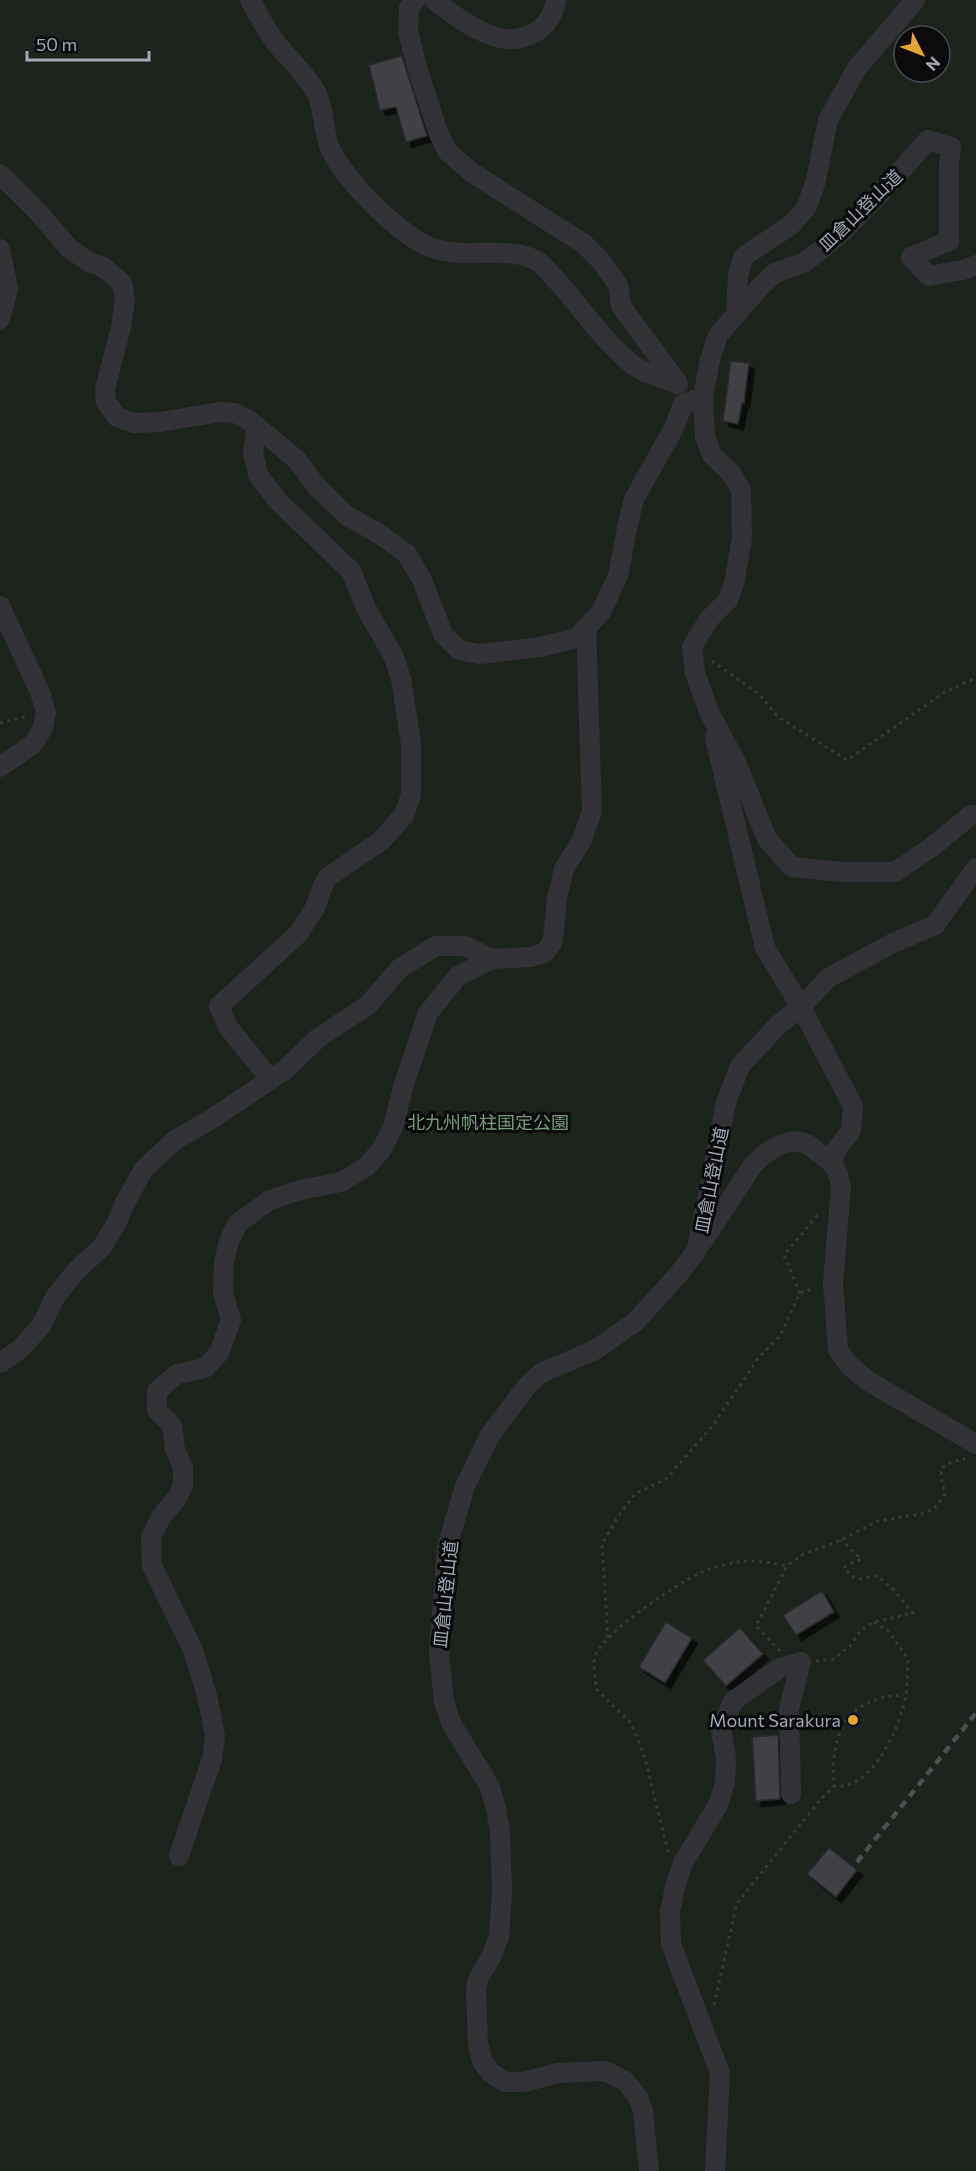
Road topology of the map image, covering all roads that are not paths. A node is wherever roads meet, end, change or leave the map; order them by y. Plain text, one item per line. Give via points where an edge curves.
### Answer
1 (250, 0) edge
2 (415, 0) edge
3 (434, 0) edge
4 (556, 0) edge
5 (915, 0) edge
6 (0, 174) edge
7 (0, 249) edge
8 (976, 265) edge
9 (735, 313) junction
10 (0, 319) edge
11 (678, 384) junction
12 (703, 397) junction
13 (257, 427) junction
14 (0, 606) edge
15 (586, 627) junction
16 (709, 712) junction
17 (0, 766) edge
18 (976, 815) edge
19 (976, 868) edge
20 (492, 959) junction
21 (801, 1007) junction
22 (270, 1079) junction
23 (832, 1161) junction
24 (698, 1250) junction
25 (0, 1363) edge
26 (972, 1451) edge
27 (791, 1794) dead end
28 (179, 1856) dead end
29 (649, 2171) edge
30 (715, 2171) edge

1 - 11 street via 273,39 317,95 330,147 353,182 395,225 429,247 460,254 524,255 541,264 634,366
2 - 11 street via 409,8 408,32 447,151 471,172 584,244 600,260 618,285 621,306
3 - 4 street via 458,19 496,37 519,39 543,29
5 - 9 street via 856,68 828,120 806,208 791,225 743,256
6 - 13 street via 69,248 122,283 125,300 121,327 105,389 106,402 117,417 134,423 235,413
7 - 10 street via 8,289
8 - 9 street, 皿倉山登山道 via 928,276 911,257 949,241 951,147 928,140 838,236 806,262 775,273
9 - 12 street, 皿倉山登山道 via 718,335
11 - 12 street
12 - 15 street via 683,404 674,428 634,499 618,576 601,612
12 - 16 street, 皿倉山登山道 via 705,436 712,454 741,490 742,538 728,600 709,619 692,647 695,673
13 - 15 street via 297,460 316,486 346,515 407,554 422,580 443,634 459,650 480,654 540,647 577,638
13 - 22 street via 253,452 258,476 278,501 351,571 366,608 394,657 411,744 411,795 404,815 381,841 328,877 298,934 219,1006 228,1026
14 - 17 street via 46,711 43,728 33,744
15 - 20 street via 592,811 582,840 564,869 552,943 544,953 531,957
16 - 18 street via 736,762 767,839 792,867 895,872
16 - 21 street via 765,948
19 - 21 street, 皿倉山登山道 via 935,925 828,978
20 - 22 street via 465,946 436,946 400,968 368,1005 318,1038
20 - 28 street via 458,976 428,1013 393,1127 382,1149 366,1167 341,1182 270,1200 238,1223 224,1262 224,1293 231,1320 219,1353 205,1368 177,1374 157,1391 157,1410 172,1426 183,1468 183,1485 151,1538 152,1566 193,1650 215,1736 212,1759
21 - 23 street via 853,1106 851,1131
21 - 24 street, 皿倉山登山道 via 778,1025 740,1066 726,1103
22 - 25 street via 175,1140 143,1170 102,1247 55,1297 41,1326 19,1350
23 - 24 street via 807,1144 794,1141 762,1155
23 - 26 street via 841,1187 833,1283 838,1350 868,1381
24 - 29 street, 皿倉山登山道 via 635,1322 595,1350 541,1373 490,1435 465,1486 447,1547 439,1653 444,1702 451,1723 490,1786 500,1831 499,1937 476,1991 482,2061 504,2082 524,2082 558,2073 605,2071 625,2081 643,2111
27 - 30 street via 789,1708 801,1662 780,1668 733,1701 721,1730 726,1758 718,1806 683,1863 670,1911 670,1944 720,2073

